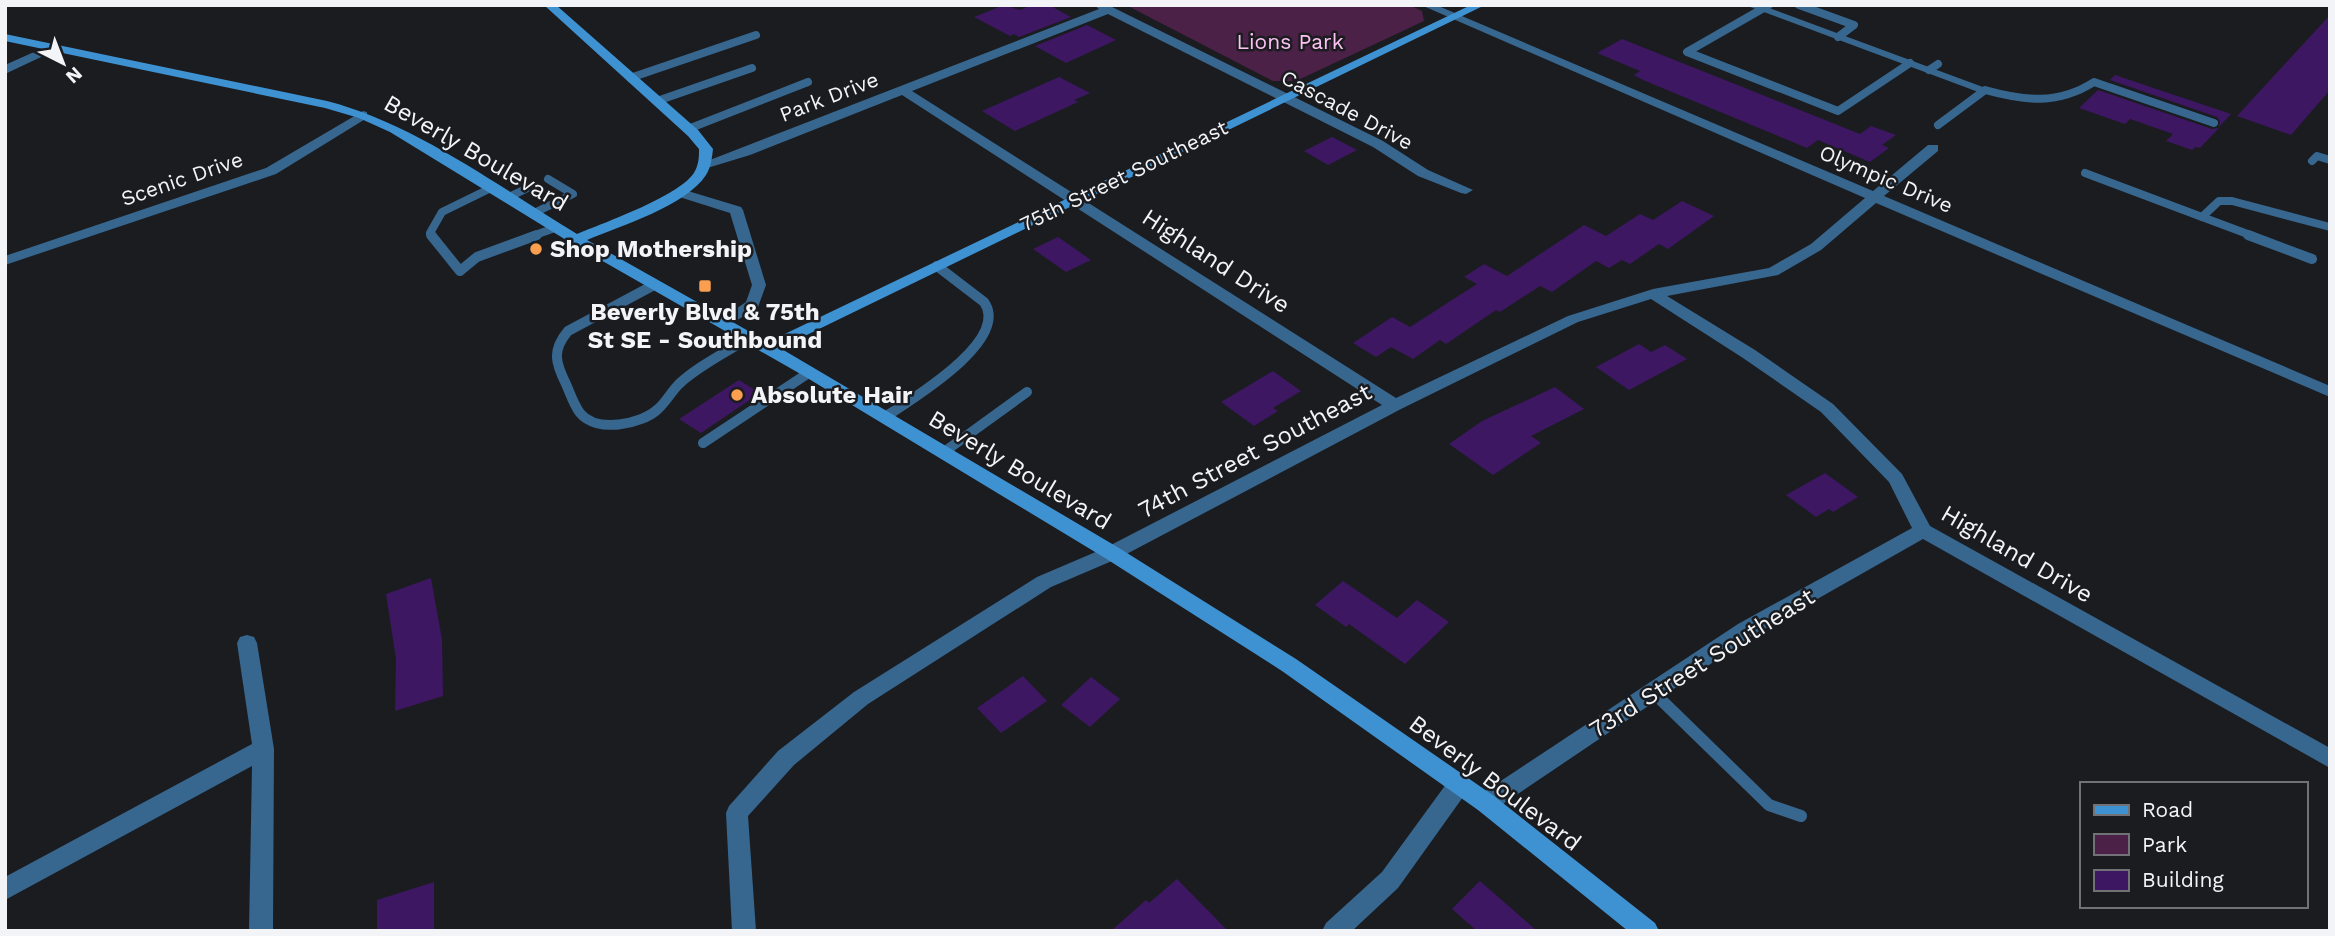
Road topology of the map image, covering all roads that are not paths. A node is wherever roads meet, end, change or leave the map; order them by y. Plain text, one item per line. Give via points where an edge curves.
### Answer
1 (549, 5) edge
2 (1426, 5) edge
3 (1480, 5) edge
4 (1799, 5) edge
5 (1760, 7) edge
6 (1103, 8) edge
7 (1454, 18) junction
8 (757, 35) dead end
9 (5, 37) edge
10 (1838, 37) junction
11 (54, 47) junction
12 (1910, 63) junction
13 (752, 68) dead end
14 (5, 70) edge
15 (630, 78) junction
16 (808, 82) dead end
17 (1985, 90) junction
18 (904, 91) junction
19 (1285, 98) junction
20 (657, 101) junction
21 (363, 115) junction
22 (2214, 123) dead end
23 (1938, 125) dead end
24 (688, 129) junction
25 (1933, 148) dead end
26 (2330, 160) edge
27 (2312, 161) dead end
28 (704, 165) junction
29 (2085, 173) dead end
30 (548, 179) dead end
31 (534, 186) dead end
32 (491, 188) junction
33 (1466, 190) dead end
34 (678, 192) junction
35 (1875, 197) junction
36 (507, 198) junction
37 (1074, 200) junction
38 (533, 214) junction
39 (2202, 217) junction
40 (2330, 227) edge
41 (555, 228) junction
42 (576, 240) junction
43 (2312, 260) dead end
44 (5, 261) edge
45 (937, 266) junction
46 (654, 285) junction
47 (1653, 295) junction
48 (723, 323) junction
49 (750, 338) junction
50 (768, 348) junction
51 (810, 372) junction
52 (1027, 392) dead end
53 (2330, 392) edge
54 (1395, 405) junction
55 (886, 417) junction
56 (703, 443) dead end
57 (944, 453) junction
58 (1923, 531) junction
59 (1112, 553) junction
60 (247, 643) dead end
61 (1653, 692) junction
62 (262, 749) junction
63 (2330, 759) edge
64 (1460, 783) junction
65 (1486, 803) junction
66 (1801, 816) dead end
67 (5, 889) edge
68 (261, 931) edge
69 (744, 931) edge
70 (1334, 931) edge
71 (1647, 931) edge

1 - 15 main road
2 - 7 street, Olympic Drive
3 - 7 main road, 75th Street Southeast
4 - 10 lane via 1854,25
5 - 10 street
5 - 12 lane via 1687,52 1838,111
6 - 18 street, Park Drive
6 - 19 street, Cascade Drive
7 - 19 main road, 75th Street Southeast
7 - 35 street, Olympic Drive
8 - 15 lane
9 - 11 main road, Beverly Boulevard
10 - 12 street
11 - 14 street
11 - 21 main road, Beverly Boulevard
12 - 17 street via 1933,67
13 - 20 lane
15 - 20 main road
16 - 24 lane
17 - 22 lane via 2040,102 2077,95 2094,82
17 - 23 lane
18 - 28 street, Park Drive
18 - 37 street, Highland Drive
19 - 33 street, Cascade Drive via 1378,144 1423,173
19 - 37 main road, 75th Street Southeast
20 - 24 main road
21 - 32 main road, Beverly Boulevard via 395,129
21 - 44 street, Scenic Drive via 271,171
24 - 28 main road via 706,149
25 - 35 street, 74th Street Southeast
26 - 27 lane via 2317,156
28 - 34 main road, Park Drive
29 - 39 lane
30 - 38 lane via 573,194
31 - 36 lane
32 - 36 main road, Beverly Boulevard
32 - 41 lane via 442,212 429,233 460,271 477,257
34 - 42 main road, Park Drive
34 - 48 street via 737,210 759,285 753,304
35 - 47 street, 74th Street Southeast via 1816,247 1773,272
35 - 53 street, Olympic Drive
36 - 38 main road, Beverly Boulevard
37 - 45 main road, 75th Street Southeast
37 - 54 street, Highland Drive
38 - 41 main road, Beverly Boulevard
39 - 40 lane via 2219,201 2232,201
39 - 43 lane
41 - 42 main road, Beverly Boulevard
42 - 46 main road, Beverly Boulevard
45 - 50 main road, 75th Street Southeast
45 - 55 lane via 985,303 990,315 987,325 959,366
46 - 48 main road, Beverly Boulevard
46 - 49 lane via 568,331 558,342 555,353 563,379 580,413 590,421 640,422 659,409 679,384
47 - 54 street, 74th Street Southeast via 1573,319
47 - 58 street, Highland Drive via 1827,408 1896,478
48 - 49 main road, Beverly Boulevard
49 - 50 main road, Beverly Boulevard
50 - 51 main road, Beverly Boulevard
51 - 55 main road, Beverly Boulevard
51 - 56 lane
52 - 57 lane
54 - 59 street, 74th Street Southeast
55 - 57 main road, Beverly Boulevard
57 - 59 main road, Beverly Boulevard
58 - 61 street, 73rd Street Southeast via 1745,630
58 - 63 street, Highland Drive
59 - 64 main road, Beverly Boulevard via 1289,665
59 - 69 street, 74th Street Southeast via 1044,582 861,698 786,758 737,813
60 - 62 street
61 - 65 street, 73rd Street Southeast
61 - 66 lane via 1769,805
62 - 67 street
62 - 68 street
64 - 65 main road, Beverly Boulevard
64 - 70 street via 1390,880
65 - 71 main road, Beverly Boulevard

